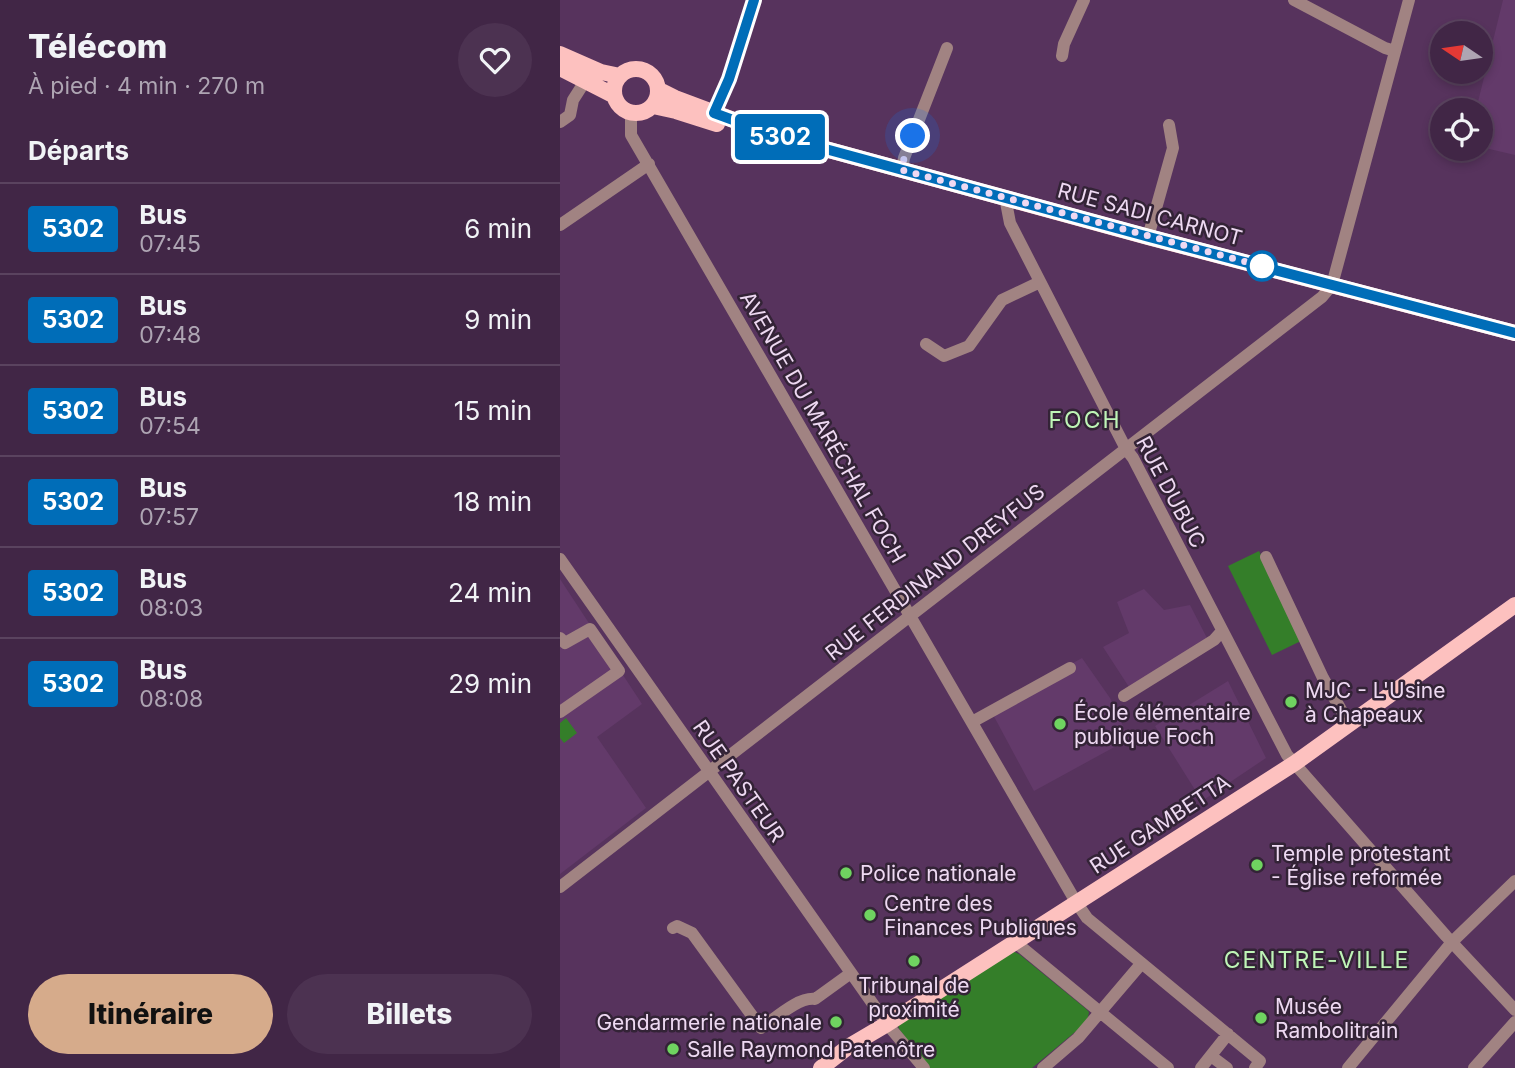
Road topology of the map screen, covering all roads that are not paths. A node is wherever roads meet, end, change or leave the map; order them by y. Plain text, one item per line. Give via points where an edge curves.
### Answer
1 (754, 0) edge
2 (1084, 0) edge
3 (1294, 0) edge
4 (1409, 0) edge
5 (947, 48) dead end
6 (1395, 51) junction
7 (560, 54) edge
8 (1062, 56) dead end
9 (560, 68) edge
10 (589, 75) junction
11 (620, 76) junction
12 (659, 90) junction
13 (613, 95) junction
14 (653, 106) junction
15 (676, 111) junction
16 (631, 113) junction
17 (714, 113) junction
18 (560, 122) edge
19 (1169, 125) dead end
20 (774, 135) junction
21 (649, 163) junction
22 (902, 170) junction
23 (1005, 197) junction
24 (560, 225) edge
25 (1149, 237) junction
26 (1040, 282) junction
27 (1332, 285) junction
28 (1515, 333) edge
29 (926, 344) dead end
30 (1126, 449) junction
31 (1266, 557) dead end
32 (560, 559) edge
33 (1515, 605) edge
34 (911, 615) junction
35 (1222, 631) junction
36 (560, 638) edge
37 (1070, 668) dead end
38 (637, 670) junction
39 (619, 671) junction
40 (1124, 696) dead end
41 (560, 712) edge
42 (972, 722) junction
43 (1349, 724) junction
44 (1294, 763) junction
45 (709, 773) junction
46 (1515, 881) edge
47 (560, 887) edge
48 (1076, 902) junction
49 (673, 928) dead end
50 (1015, 942) junction
51 (1452, 942) junction
52 (1142, 964) junction
53 (851, 973) junction
54 (816, 999) junction
55 (1515, 1010) edge
56 (1100, 1014) junction
57 (784, 1021) dead end
58 (1515, 1022) edge
59 (887, 1024) junction
60 (1228, 1034) junction
61 (1207, 1064) edge
62 (821, 1068) edge
63 (924, 1068) edge
64 (1043, 1068) edge
65 (1168, 1068) edge
66 (1227, 1068) edge
67 (1255, 1068) edge
68 (1348, 1068) edge
69 (1474, 1068) edge

1 - 17 street
2 - 8 street
3 - 6 street
4 - 6 street
5 - 22 street
6 - 27 street
7 - 10 main road
9 - 10 main road
10 - 11 main road
10 - 13 main road
10 - 18 street via 573,100 570,115
11 - 12 main road via 632,69 646,71
11 - 13 main road
12 - 14 main road
12 - 17 main road, RUE SADI CARNOT
13 - 16 main road via 619,107
14 - 15 main road, RUE SADI CARNOT
14 - 16 main road via 640,114
15 - 17 street via 709,117
15 - 20 main road, RUE SADI CARNOT via 736,131
16 - 21 street, AVENUE DU MARÉCHAL FOCH via 631,135
17 - 20 main road, RUE SADI CARNOT
19 - 25 street via 1174,148
20 - 22 main road, RUE SADI CARNOT
21 - 24 street
21 - 34 street, AVENUE DU MARÉCHAL FOCH
22 - 23 main road, RUE SADI CARNOT
23 - 25 main road, RUE SADI CARNOT
23 - 26 street, RUE DUBUC via 1010,223
25 - 27 main road, RUE SADI CARNOT
26 - 29 street via 1002,300 969,346 944,356
26 - 30 street, RUE DUBUC
27 - 28 main road, RUE SADI CARNOT
27 - 30 street, RUE FERDINAND DREYFUS
30 - 34 street, RUE FERDINAND DREYFUS
30 - 35 street, RUE DUBUC
31 - 43 street
32 - 38 street, RUE PASTEUR
33 - 43 main road, RUE GAMBETTA
34 - 42 street, AVENUE DU MARÉCHAL FOCH
34 - 45 street, RUE FERDINAND DREYFUS
35 - 40 street
35 - 44 street, RUE DUBUC
36 - 39 street via 565,643 590,629
37 - 42 street
38 - 39 street via 626,678
38 - 45 street, RUE PASTEUR
39 - 41 street
42 - 48 street, AVENUE DU MARÉCHAL FOCH
43 - 44 main road, RUE GAMBETTA
44 - 48 main road, RUE GAMBETTA
44 - 51 street, RUE DUBUC
45 - 47 street, RUE FERDINAND DREYFUS
45 - 53 street, RUE PASTEUR
46 - 51 street
48 - 50 main road, RUE GAMBETTA
48 - 52 street, AVENUE DU MARÉCHAL FOCH via 1087,918
49 - 54 street via 692,933 761,1028 801,1000
50 - 56 street
50 - 59 main road, RUE GAMBETTA
51 - 55 street, RUE DUBUC
51 - 68 street
52 - 56 street
52 - 60 street, AVENUE DU MARÉCHAL FOCH
53 - 54 street
53 - 59 street, RUE PASTEUR
54 - 57 street
56 - 64 street
56 - 65 street
58 - 69 street
59 - 62 main road, RUE GAMBETTA
59 - 63 street, RUE PASTEUR
60 - 61 street
60 - 67 street, AVENUE DU MARÉCHAL FOCH via 1261,1060
61 - 66 street

